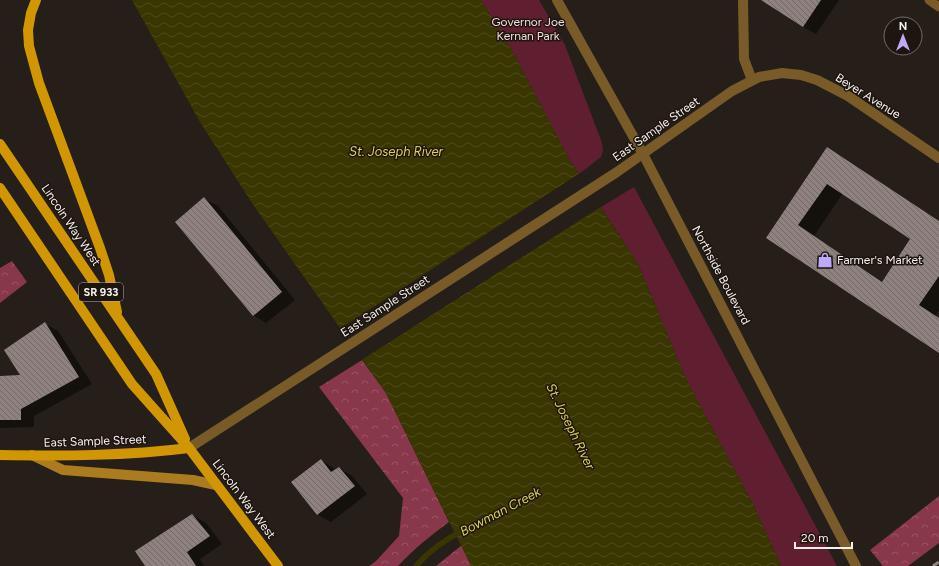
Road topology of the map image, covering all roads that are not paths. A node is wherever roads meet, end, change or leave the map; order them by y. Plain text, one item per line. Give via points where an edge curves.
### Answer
1 (36, 0) edge
2 (557, 0) edge
3 (743, 0) edge
4 (929, 0) edge
5 (939, 7) edge
6 (752, 80) junction
7 (0, 144) edge
8 (643, 154) junction
9 (939, 158) edge
10 (0, 188) edge
11 (118, 318) junction
12 (189, 448) junction
13 (0, 455) edge
14 (32, 455) junction
15 (216, 485) junction
16 (278, 566) edge
17 (856, 566) edge

1 - 11 main road via 28,30 38,83 100,248
2 - 8 street, Northside Boulevard
3 - 6 street via 744,59
4 - 5 lane
6 - 8 street, East Sample Street via 732,91
6 - 9 street, Beyer Avenue via 782,73 817,80 848,96
7 - 11 main road, Lincoln Way West / SR 933
8 - 12 street, East Sample Street
8 - 17 street, Northside Boulevard
10 - 12 main road, Lincoln Way West via 132,384
11 - 12 main road, Lincoln Way West / SR 933 via 156,374
12 - 14 main road, East Sample Street via 116,454
12 - 15 main road, Lincoln Way West / SR 933
13 - 14 main road, East Sample Street
14 - 15 main road via 63,470 177,479
15 - 16 main road, Lincoln Way West / SR 933

